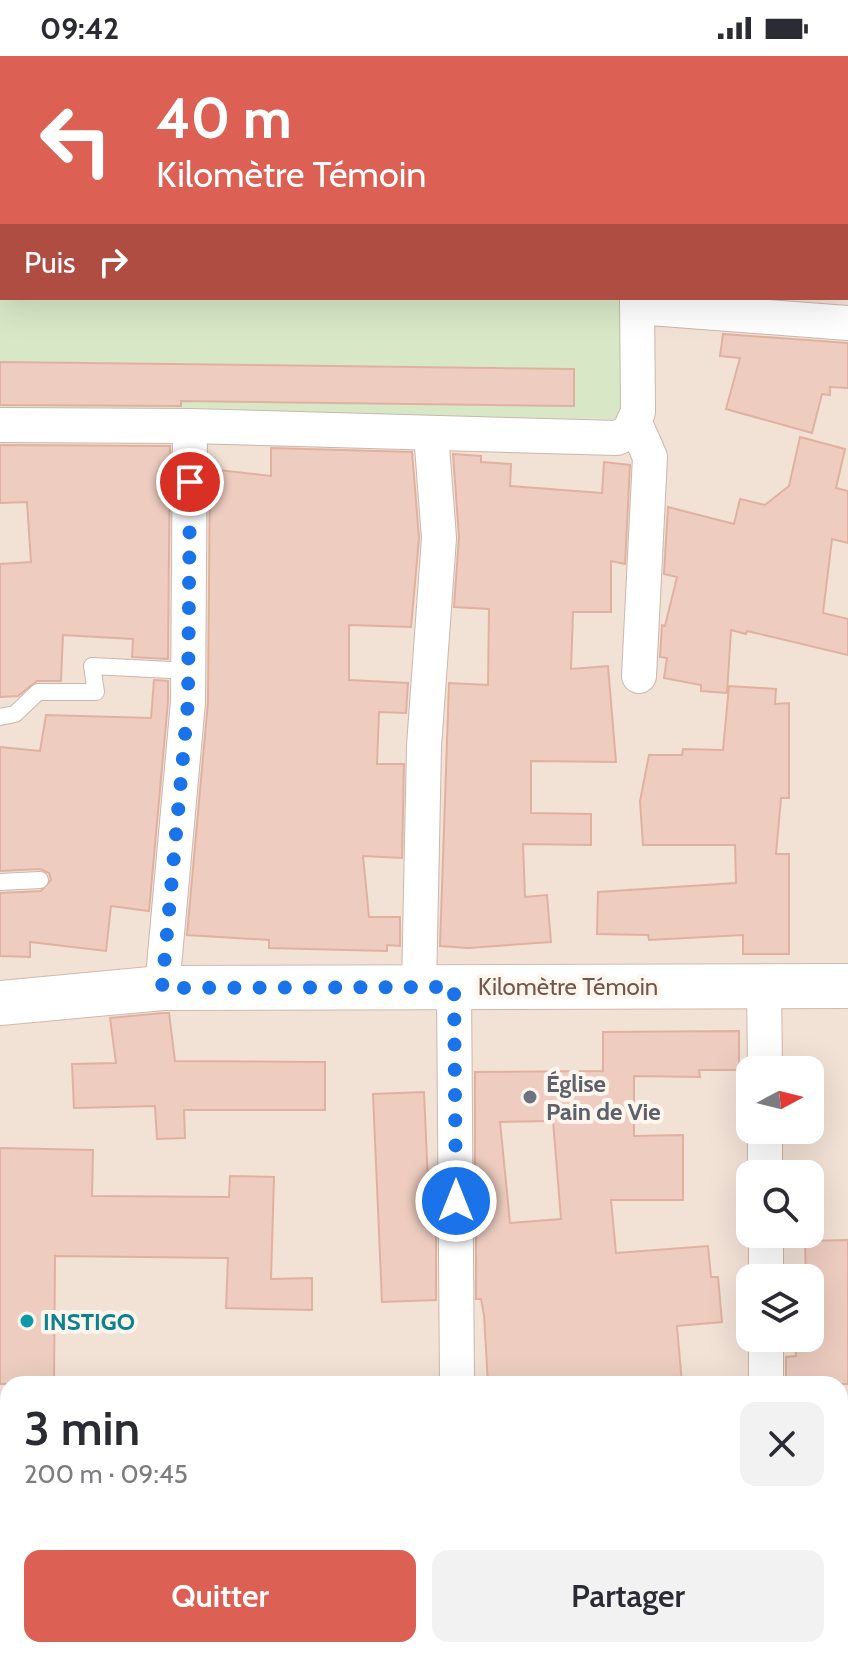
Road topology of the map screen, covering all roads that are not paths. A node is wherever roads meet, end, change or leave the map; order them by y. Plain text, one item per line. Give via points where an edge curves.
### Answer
1 (637, 302) edge
2 (848, 323) edge
3 (635, 423) junction
4 (0, 425) edge
5 (190, 426) junction
6 (431, 433) junction
7 (190, 671) junction
8 (639, 676) dead end
9 (0, 717) edge
10 (40, 880) dead end
11 (0, 882) edge
12 (764, 984) junction
13 (848, 986) edge
14 (437, 987) junction
15 (162, 988) junction
16 (0, 1003) edge
17 (765, 1056) edge
18 (766, 1352) edge
19 (457, 1376) edge
20 (766, 1376) edge

1 - 2 street
1 - 3 street
3 - 6 street via 617,438
3 - 8 street via 650,457
4 - 5 street
5 - 6 street
5 - 7 street
6 - 14 street via 439,538 424,746
7 - 9 lane via 92,666 96,692 38,692 15,714
7 - 15 street
10 - 11 lane
12 - 13 main road, Kilomètre Témoin
12 - 14 main road, Kilomètre Témoin
12 - 17 street
14 - 15 main road, Kilomètre Témoin
14 - 19 street
15 - 16 main road, Kilomètre Témoin
18 - 20 street

